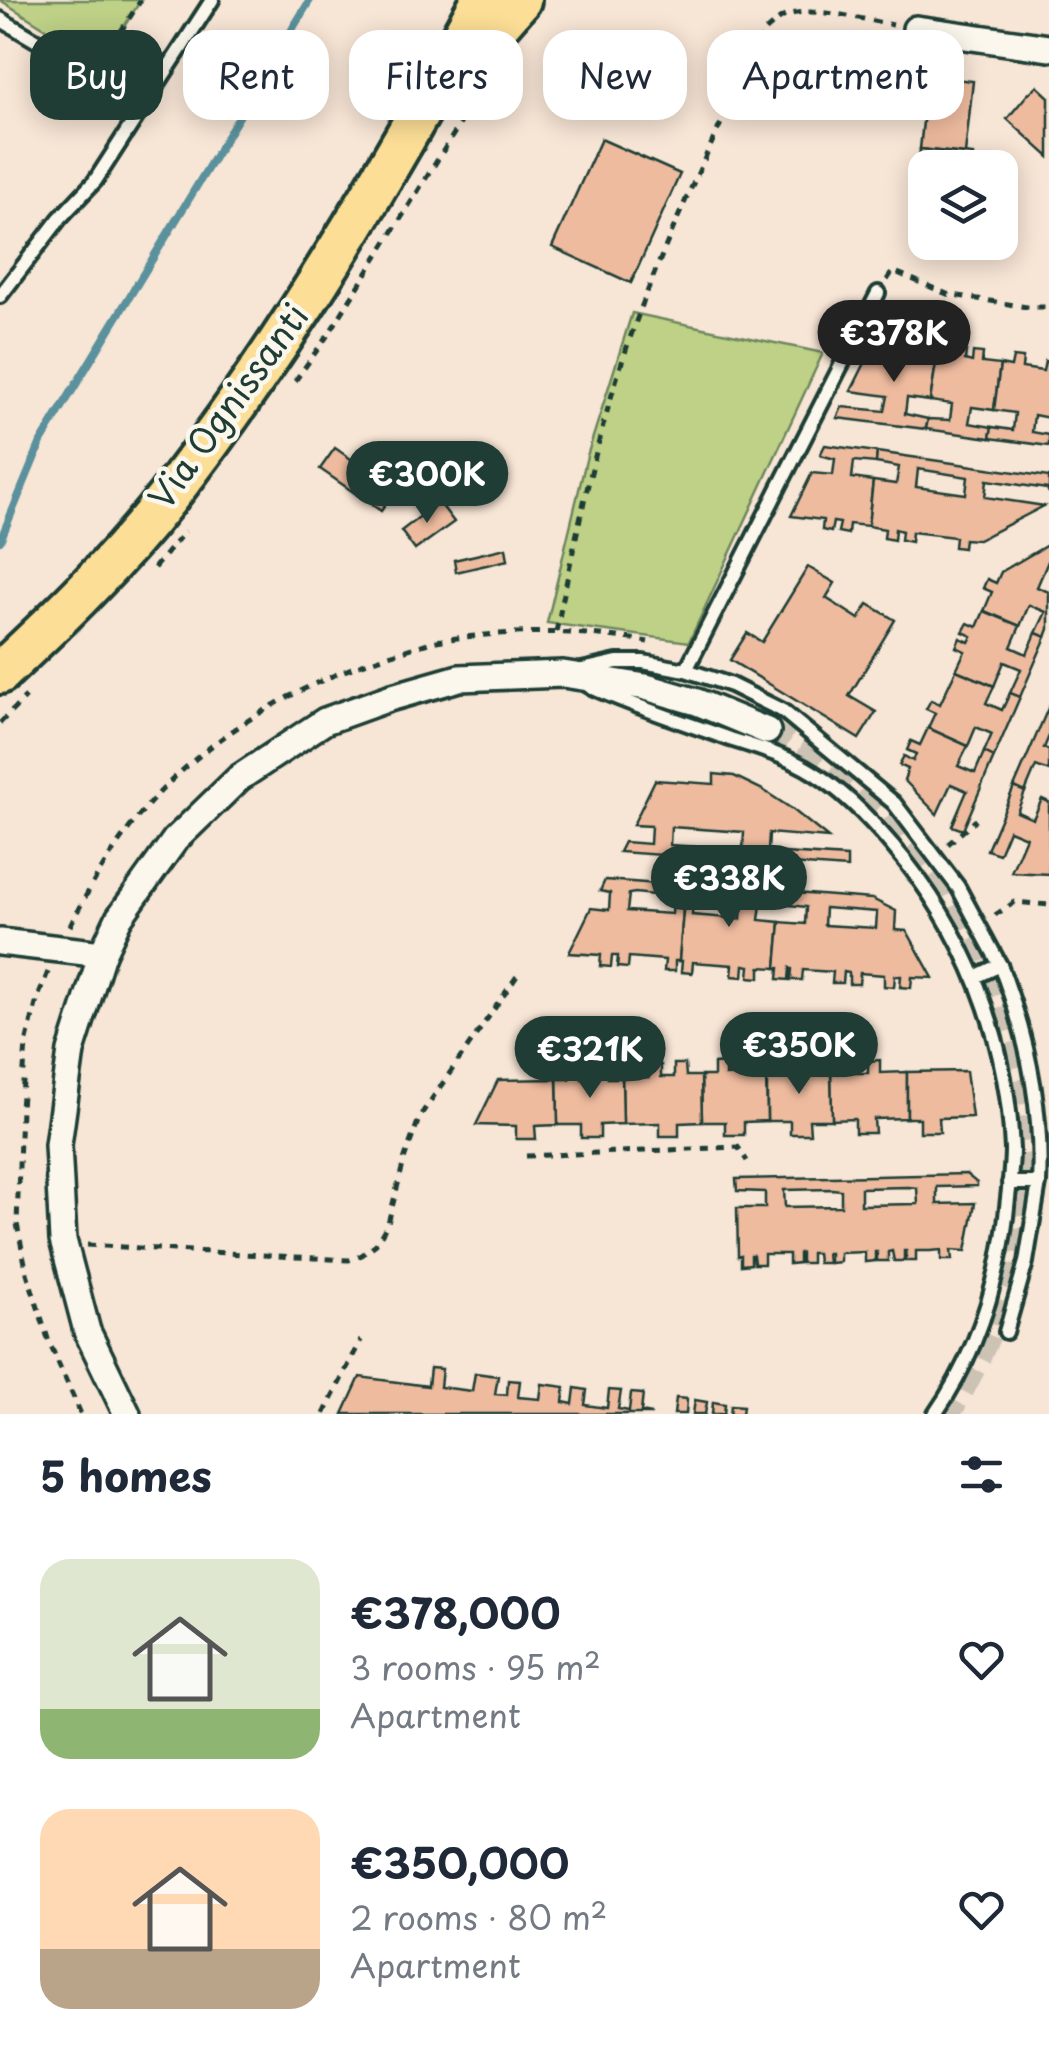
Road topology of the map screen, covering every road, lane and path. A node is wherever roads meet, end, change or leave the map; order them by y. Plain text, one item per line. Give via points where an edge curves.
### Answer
1 (140, 0) edge
2 (212, 0) edge
3 (482, 0) edge
4 (520, 0) edge
5 (0, 19) edge
6 (916, 29) joint
7 (122, 30) edge
8 (466, 30) edge
9 (493, 30) edge
10 (30, 37) edge
11 (1049, 48) edge
12 (163, 76) edge
13 (135, 120) edge
14 (416, 120) edge
15 (878, 293) joint
16 (0, 296) edge
17 (1049, 307) edge
18 (556, 632) junction
19 (695, 652) junction
20 (686, 670) junction
21 (0, 674) edge
22 (563, 674) junction
23 (767, 730) tunnel mouth
24 (976, 820) dead end
25 (935, 854) junction
26 (1049, 905) edge
27 (979, 924) junction
28 (0, 942) edge
29 (58, 949) junction
30 (102, 954) junction
31 (1000, 965) junction
32 (517, 976) dead end
33 (975, 977) junction
34 (526, 1156) dead end
35 (747, 1161) dead end
36 (1009, 1183) junction
37 (1038, 1183) junction
38 (64, 1244) junction
39 (1006, 1332) dead end
40 (361, 1340) dead end
41 (81, 1414) edge
42 (127, 1414) edge
43 (324, 1414) edge
44 (934, 1414) edge

1 - 7 path
2 - 12 lane
3 - 8 main road, Via Ognissanti
4 - 9 main road, Via Ognissanti
5 - 10 lane
6 - 11 street
6 - 18 path via 794,12 764,32 638,318 581,512
13 - 16 lane via 95,181
14 - 21 main road, Via Ognissanti via 268,362 166,500 74,604
15 - 17 path via 894,271 947,294
15 - 19 lane
18 - 19 path
18 - 29 path via 441,640 390,654 338,672 229,733 142,813 107,858
19 - 20 lane
20 - 22 lane via 617,662
20 - 25 lane via 782,711 894,804
22 - 23 street via 646,687
22 - 30 street via 459,678 389,698 298,738 239,778 175,840 119,918
22 - 33 lane via 816,774 912,868
24 - 25 path
25 - 27 lane
26 - 27 path via 1015,902
27 - 31 lane
28 - 29 street
29 - 30 street
29 - 41 path via 26,1044 17,1224 49,1342
30 - 38 street via 71,1051 58,1145
31 - 33 lane
31 - 37 lane via 1036,1098
32 - 38 path via 420,1116 388,1223 362,1255 349,1260
33 - 36 lane via 1006,1084
34 - 35 path via 738,1147
36 - 37 lane
36 - 44 lane via 982,1326
37 - 39 lane
38 - 42 street via 87,1331
40 - 43 path

